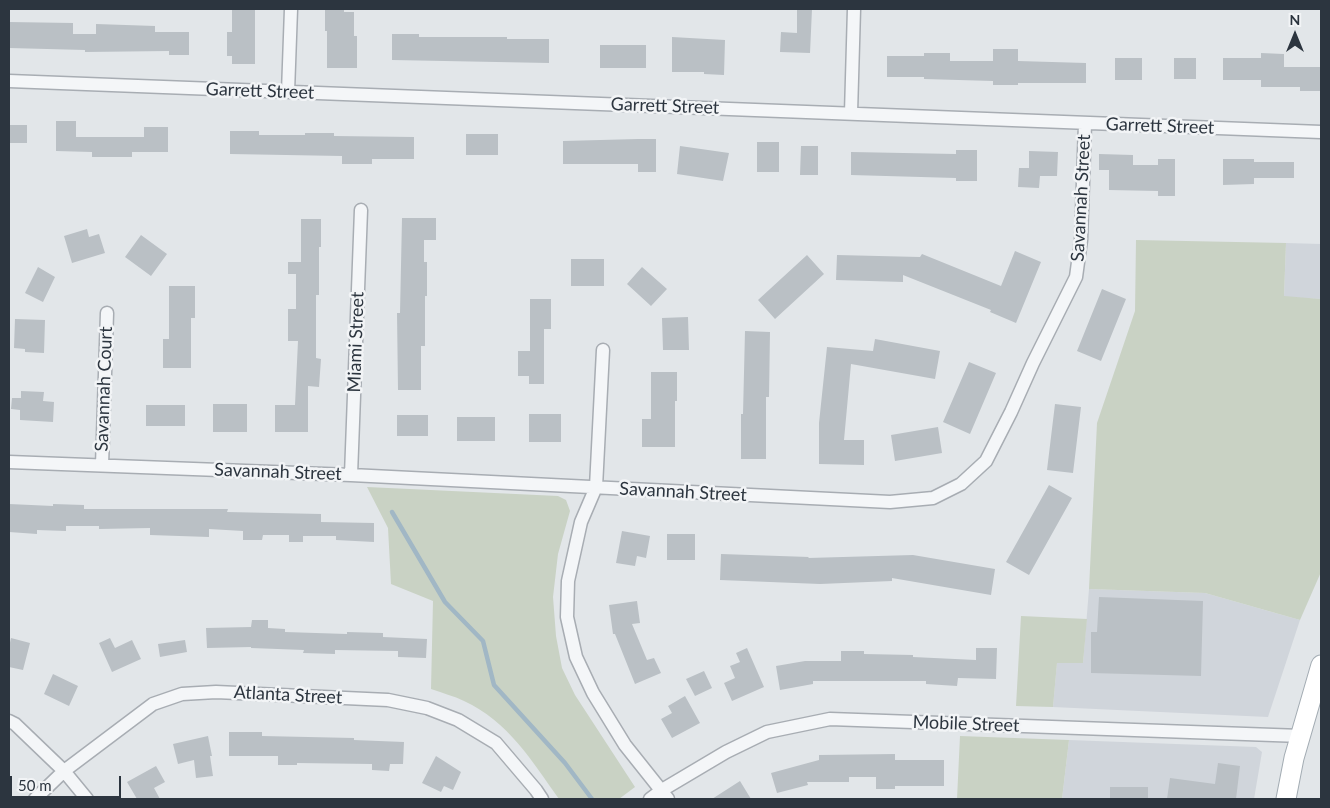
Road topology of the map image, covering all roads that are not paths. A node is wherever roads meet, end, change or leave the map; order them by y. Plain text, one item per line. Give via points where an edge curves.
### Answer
1 (291, 9) edge
2 (854, 9) edge
3 (9, 81) edge
4 (288, 92) junction
5 (851, 113) junction
6 (1085, 124) junction
7 (1321, 132) edge
8 (362, 210) dead end
9 (107, 313) dead end
10 (603, 350) dead end
11 (9, 462) edge
12 (102, 466) junction
13 (351, 475) junction
14 (596, 487) junction
15 (1321, 665) edge
16 (9, 721) edge
17 (1301, 736) junction
18 (64, 771) junction
19 (665, 795) edge
20 (34, 799) edge
21 (87, 799) edge
22 (542, 799) edge
23 (650, 799) edge
24 (1286, 799) edge

1 - 4 street
2 - 5 street
3 - 4 street, Garrett Street
4 - 5 street, Garrett Street
5 - 6 street, Garrett Street
6 - 7 street, Garrett Street
6 - 14 street, Savannah Street via 1081,240 1076,277 986,461 961,484 933,498 890,502
8 - 13 street, Miami Street
9 - 12 street, Savannah Court
10 - 14 street
11 - 12 street, Savannah Street
12 - 13 street, Savannah Street
13 - 14 street, Savannah Street
14 - 19 street via 581,522 568,581 567,617 576,657 593,694 625,745
15 - 17 main road
16 - 18 street
17 - 19 street, Mobile Street via 830,719 767,732 726,752
17 - 24 main road
18 - 20 street, Atlanta Street
18 - 21 street
18 - 22 street, Atlanta Street via 153,704 182,694 216,692 388,700 427,708 458,720 496,743
19 - 23 street, Mobile Street

